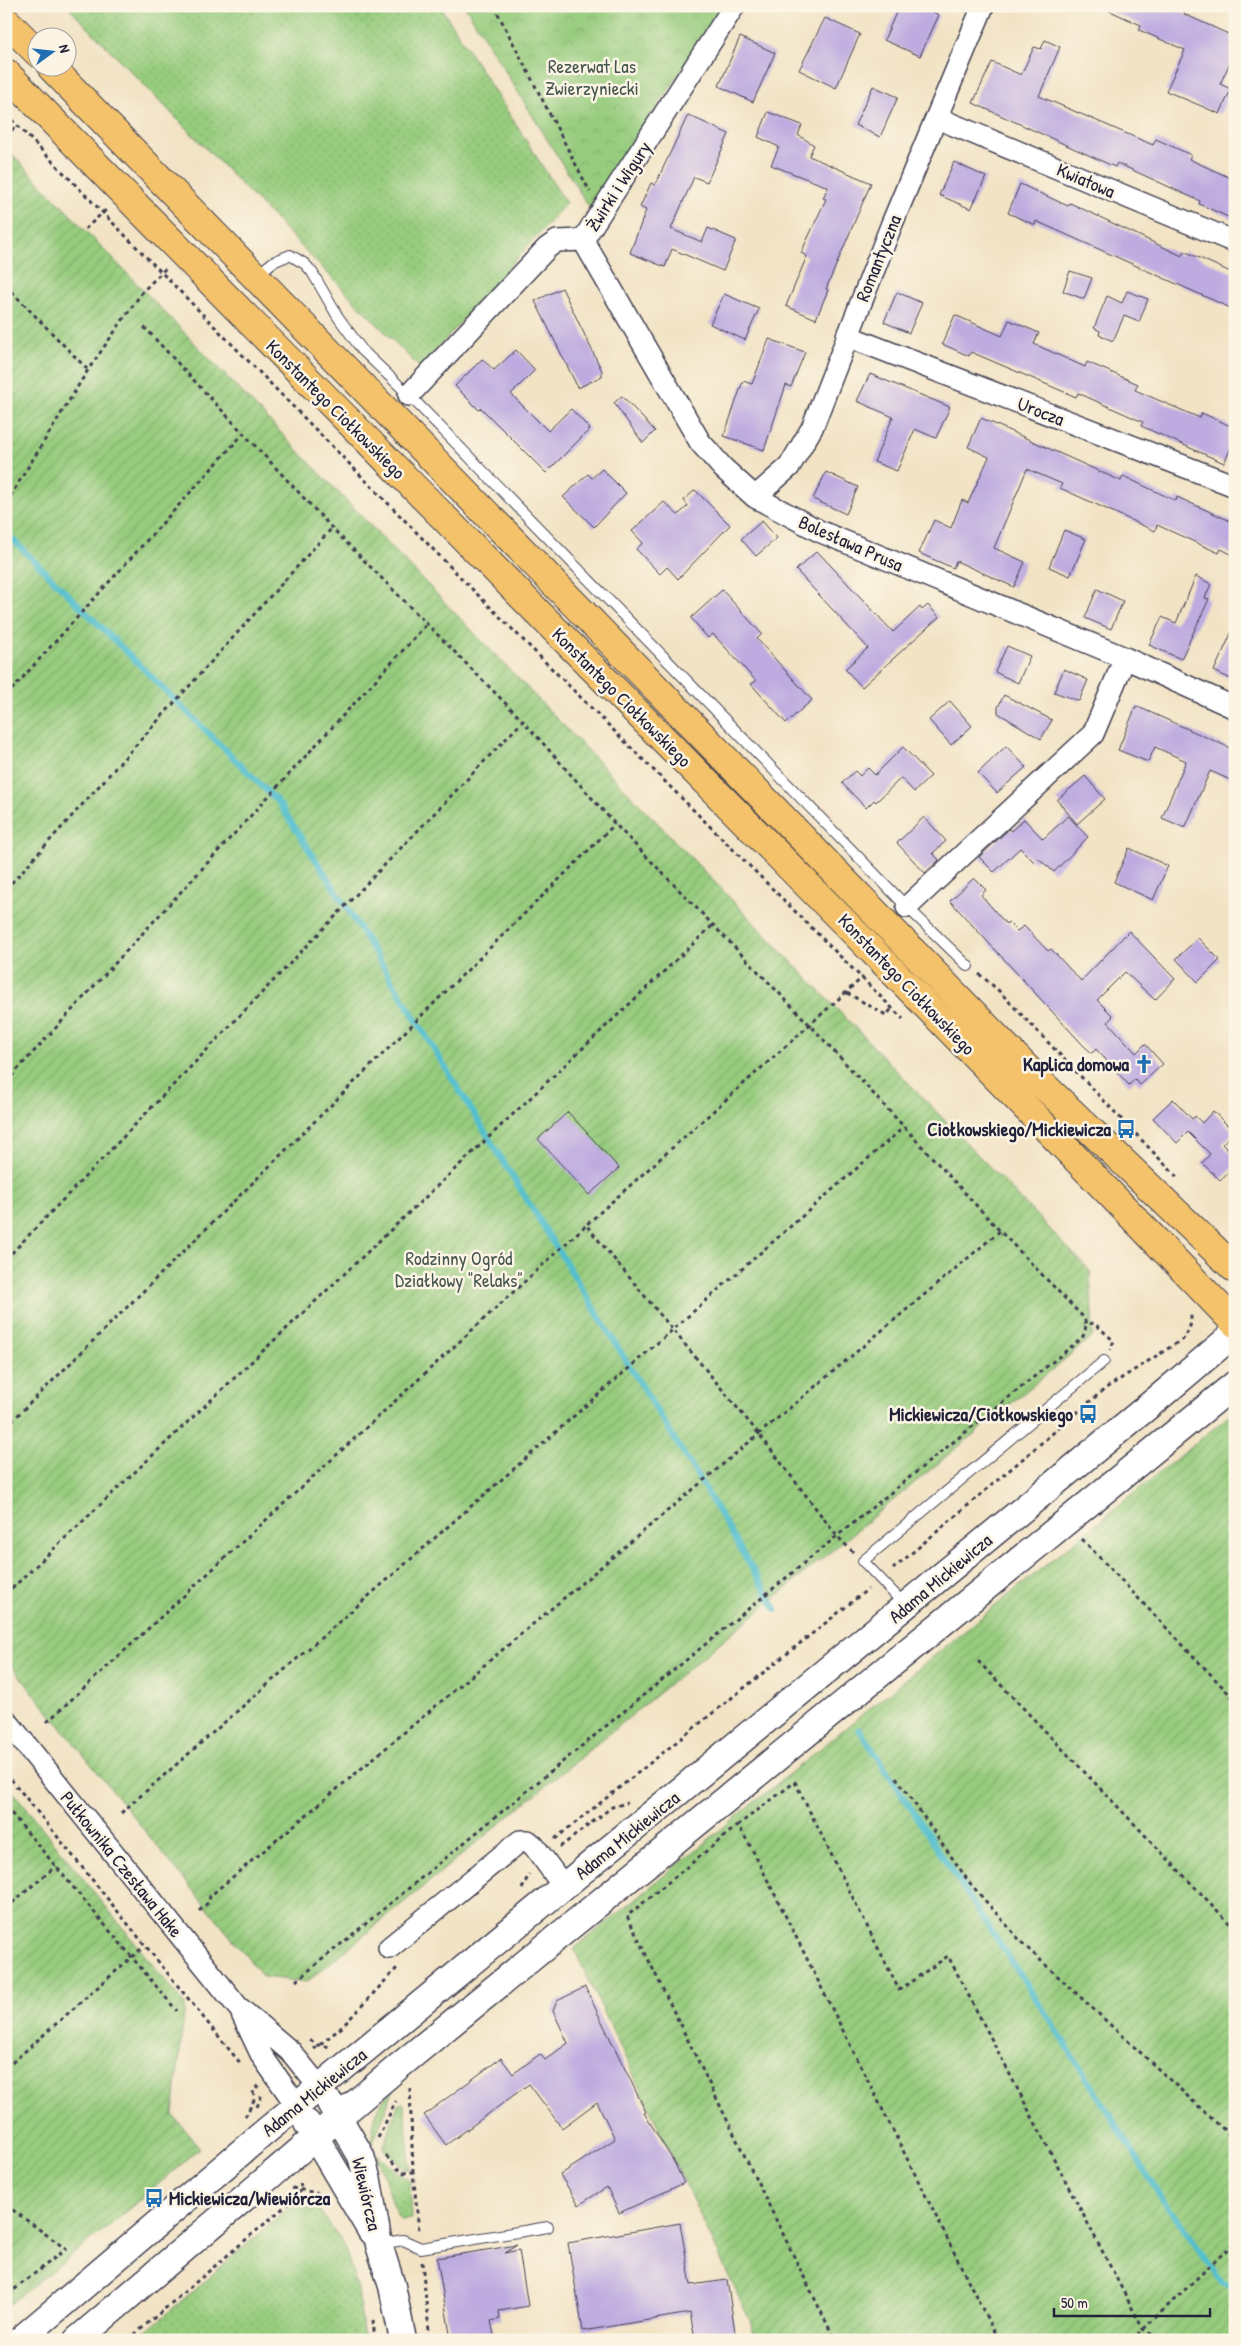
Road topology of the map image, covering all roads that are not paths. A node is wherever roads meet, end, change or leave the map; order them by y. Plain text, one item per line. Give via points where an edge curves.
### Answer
1 (734, 6) edge
2 (983, 6) edge
3 (6, 21) edge
4 (28, 43) edge
5 (6, 73) edge
6 (62, 78) edge
7 (937, 118) junction
8 (583, 240) junction
9 (1235, 242) edge
10 (256, 276) junction
11 (847, 336) junction
12 (409, 395) junction
13 (1235, 486) edge
14 (755, 497) junction
15 (1125, 658) junction
16 (1235, 708) edge
17 (907, 907) junction
18 (968, 966) road end
19 (1199, 1234) junction
20 (1171, 1257) junction
21 (1235, 1269) edge
22 (1235, 1323) edge
23 (1235, 1333) edge
24 (1104, 1361) road end
25 (1235, 1384) edge
26 (1163, 1394) junction
27 (1188, 1421) junction
28 (906, 1606) junction
29 (6, 1720) edge
30 (564, 1887) junction
31 (394, 1957) road end
32 (238, 2007) junction
33 (377, 2041) junction
34 (404, 2075) junction
35 (320, 2088) junction
36 (297, 2106) junction
37 (340, 2117) junction
38 (316, 2137) junction
39 (548, 2227) dead end
40 (379, 2245) junction
41 (20, 2340) edge
42 (77, 2340) edge
43 (403, 2340) edge

1 - 8 street, Żwirki i Wigury
2 - 7 street, Romantyczna
3 - 4 main road
5 - 20 main road, Konstantego Ciołkowskiego via 226,299 885,961
6 - 10 main road, Konstantego Ciołkowskiego
7 - 9 street, Kwiatowa
7 - 11 street, Romantyczna
8 - 12 street, Żwirki i Wigury via 557,241 547,248
8 - 14 street, Bolesława Prusa via 700,442
10 - 12 lane via 273,262 290,255 305,264 362,350
10 - 19 main road, Konstantego Ciołkowskiego via 1039,1081
11 - 13 street, Urocza
11 - 14 street, Romantyczna via 812,428 789,467
12 - 17 lane
14 - 15 street, Bolesława Prusa via 819,531
15 - 16 street, Bolesława Prusa
15 - 17 street via 1093,734
17 - 18 lane
19 - 20 main road via 1200,1247 1194,1258 1182,1261
19 - 21 main road, Konstantego Ciołkowskiego
20 - 22 main road, Konstantego Ciołkowskiego
23 - 26 street, Adama Mickiewicza
24 - 28 lane via 863,1560
25 - 27 street, Adama Mickiewicza
26 - 27 street via 1176,1394 1186,1402
26 - 28 street, Adama Mickiewicza
27 - 34 street, Adama Mickiewicza
28 - 30 street, Adama Mickiewicza
29 - 32 street, Pułkownika Czesława Hake
30 - 31 street via 528,1841 520,1841
30 - 33 street, Adama Mickiewicza
32 - 35 street, Pułkownika Czesława Hake via 299,2061
32 - 36 street, Pułkownika Czesława Hake via 262,2056
33 - 34 street
33 - 35 street, Adama Mickiewicza
34 - 37 street, Adama Mickiewicza
35 - 36 street, Adama Mickiewicza
35 - 37 street, Wiewiórcza
36 - 38 street, Wiewiórcza
36 - 41 street, Adama Mickiewicza
37 - 38 street, Adama Mickiewicza
37 - 40 street, Wiewiórcza via 361,2156
38 - 40 street, Wiewiórcza
38 - 42 street, Adama Mickiewicza
39 - 40 lane via 421,2248 403,2240
40 - 43 street, Wiewiórcza via 392,2286

